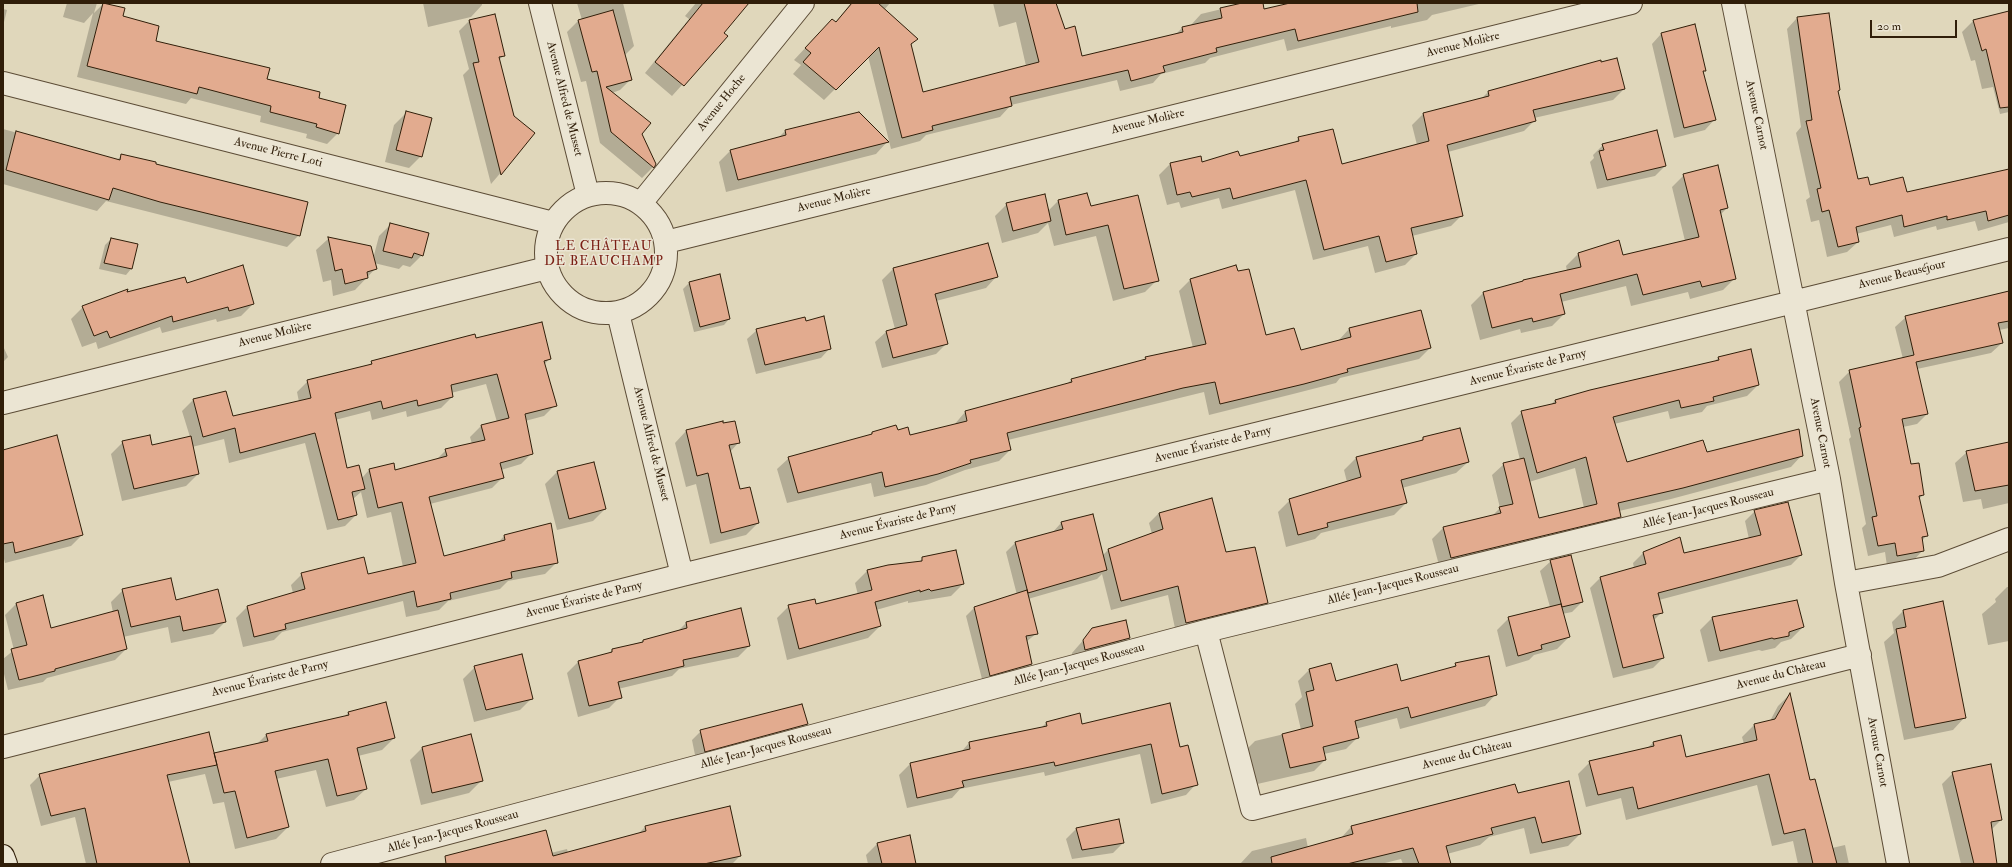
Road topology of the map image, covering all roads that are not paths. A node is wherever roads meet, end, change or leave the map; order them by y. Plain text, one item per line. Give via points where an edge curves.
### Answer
1 (540, 3) edge
2 (803, 3) edge
3 (1631, 3) edge
4 (1733, 3) edge
5 (3, 83) edge
6 (588, 195) junction
7 (641, 203) junction
8 (553, 223) junction
9 (666, 242) junction
10 (2009, 249) edge
11 (547, 268) junction
12 (1795, 302) junction
13 (618, 313) junction
14 (3, 403) edge
15 (1829, 479) junction
16 (2009, 539) edge
17 (682, 575) junction
18 (1846, 583) junction
19 (1206, 631) junction
20 (1860, 655) junction
21 (3, 747) edge
22 (3, 856) edge
23 (6, 864) edge
24 (332, 864) edge
25 (1898, 864) edge

1 - 6 street, Avenue Alfred de Musset
2 - 7 street, Avenue Hoche
3 - 9 street, Avenue Molière
4 - 12 street, Avenue Carnot
5 - 8 street, Avenue Pierre Loti
6 - 7 street via 606,192 624,195
6 - 8 street via 574,201
7 - 9 street via 661,227
8 - 11 street via 547,237
9 - 13 street via 663,272 651,294 636,306
10 - 12 street, Avenue Beauséjour
11 - 13 street via 554,285 566,299 582,309 600,314
11 - 14 street, Avenue Molière
12 - 15 street, Avenue Carnot
12 - 17 street, Avenue Évariste de Parny
13 - 17 street, Avenue Alfred de Musset
15 - 18 street, Avenue Carnot
15 - 19 street, Allée Jean-Jacques Rousseau
16 - 18 street via 1938,566
17 - 21 street, Avenue Évariste de Parny
18 - 20 street, Avenue Carnot
19 - 20 street, Avenue du Château via 1252,809
19 - 24 street, Allée Jean-Jacques Rousseau
20 - 25 street, Avenue Carnot
22 - 23 street

